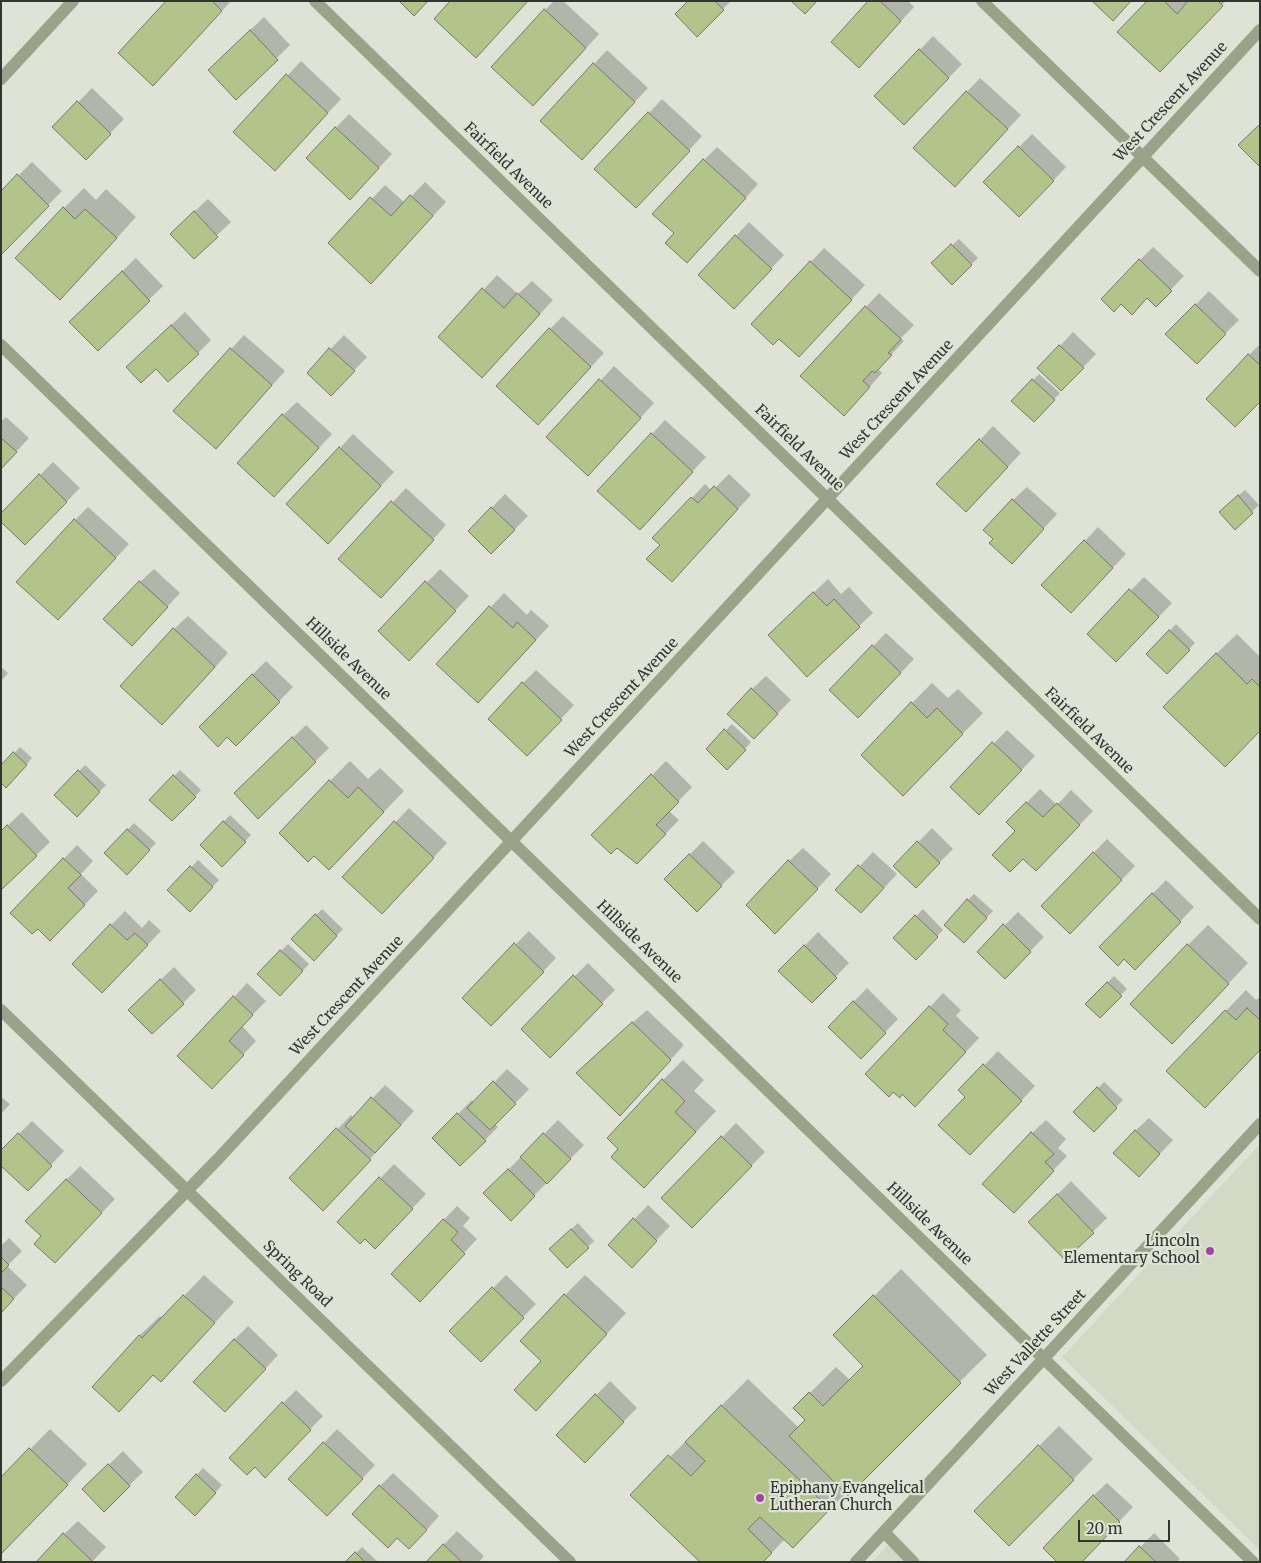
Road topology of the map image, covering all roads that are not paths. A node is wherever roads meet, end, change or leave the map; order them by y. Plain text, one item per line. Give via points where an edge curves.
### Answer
1 (73, 1) edge
2 (315, 1) edge
3 (982, 1) edge
4 (1260, 30) edge
5 (1, 79) edge
6 (1143, 157) junction
7 (1260, 271) edge
8 (1, 345) edge
9 (828, 499) junction
10 (512, 841) junction
11 (1260, 919) edge
12 (1, 1010) edge
13 (1260, 1124) edge
14 (188, 1192) junction
15 (1044, 1358) junction
16 (1, 1381) edge
17 (884, 1532) junction
18 (570, 1562) edge
19 (856, 1562) edge
20 (913, 1562) edge
21 (1253, 1562) edge

1 - 5 street
2 - 9 street, Fairfield Avenue
3 - 6 street
4 - 6 street, West Crescent Avenue
6 - 7 street
6 - 9 street, West Crescent Avenue
8 - 10 street, Hillside Avenue
9 - 10 street, West Crescent Avenue
9 - 11 street, Fairfield Avenue
10 - 14 street, West Crescent Avenue
10 - 15 street, Hillside Avenue
12 - 14 street, Spring Road
13 - 15 street, West Vallette Street
14 - 16 street, West Crescent Avenue
14 - 18 street, Spring Road
15 - 17 street, West Vallette Street
15 - 21 street, Hillside Avenue
17 - 19 street, West Vallette Street
17 - 20 street

